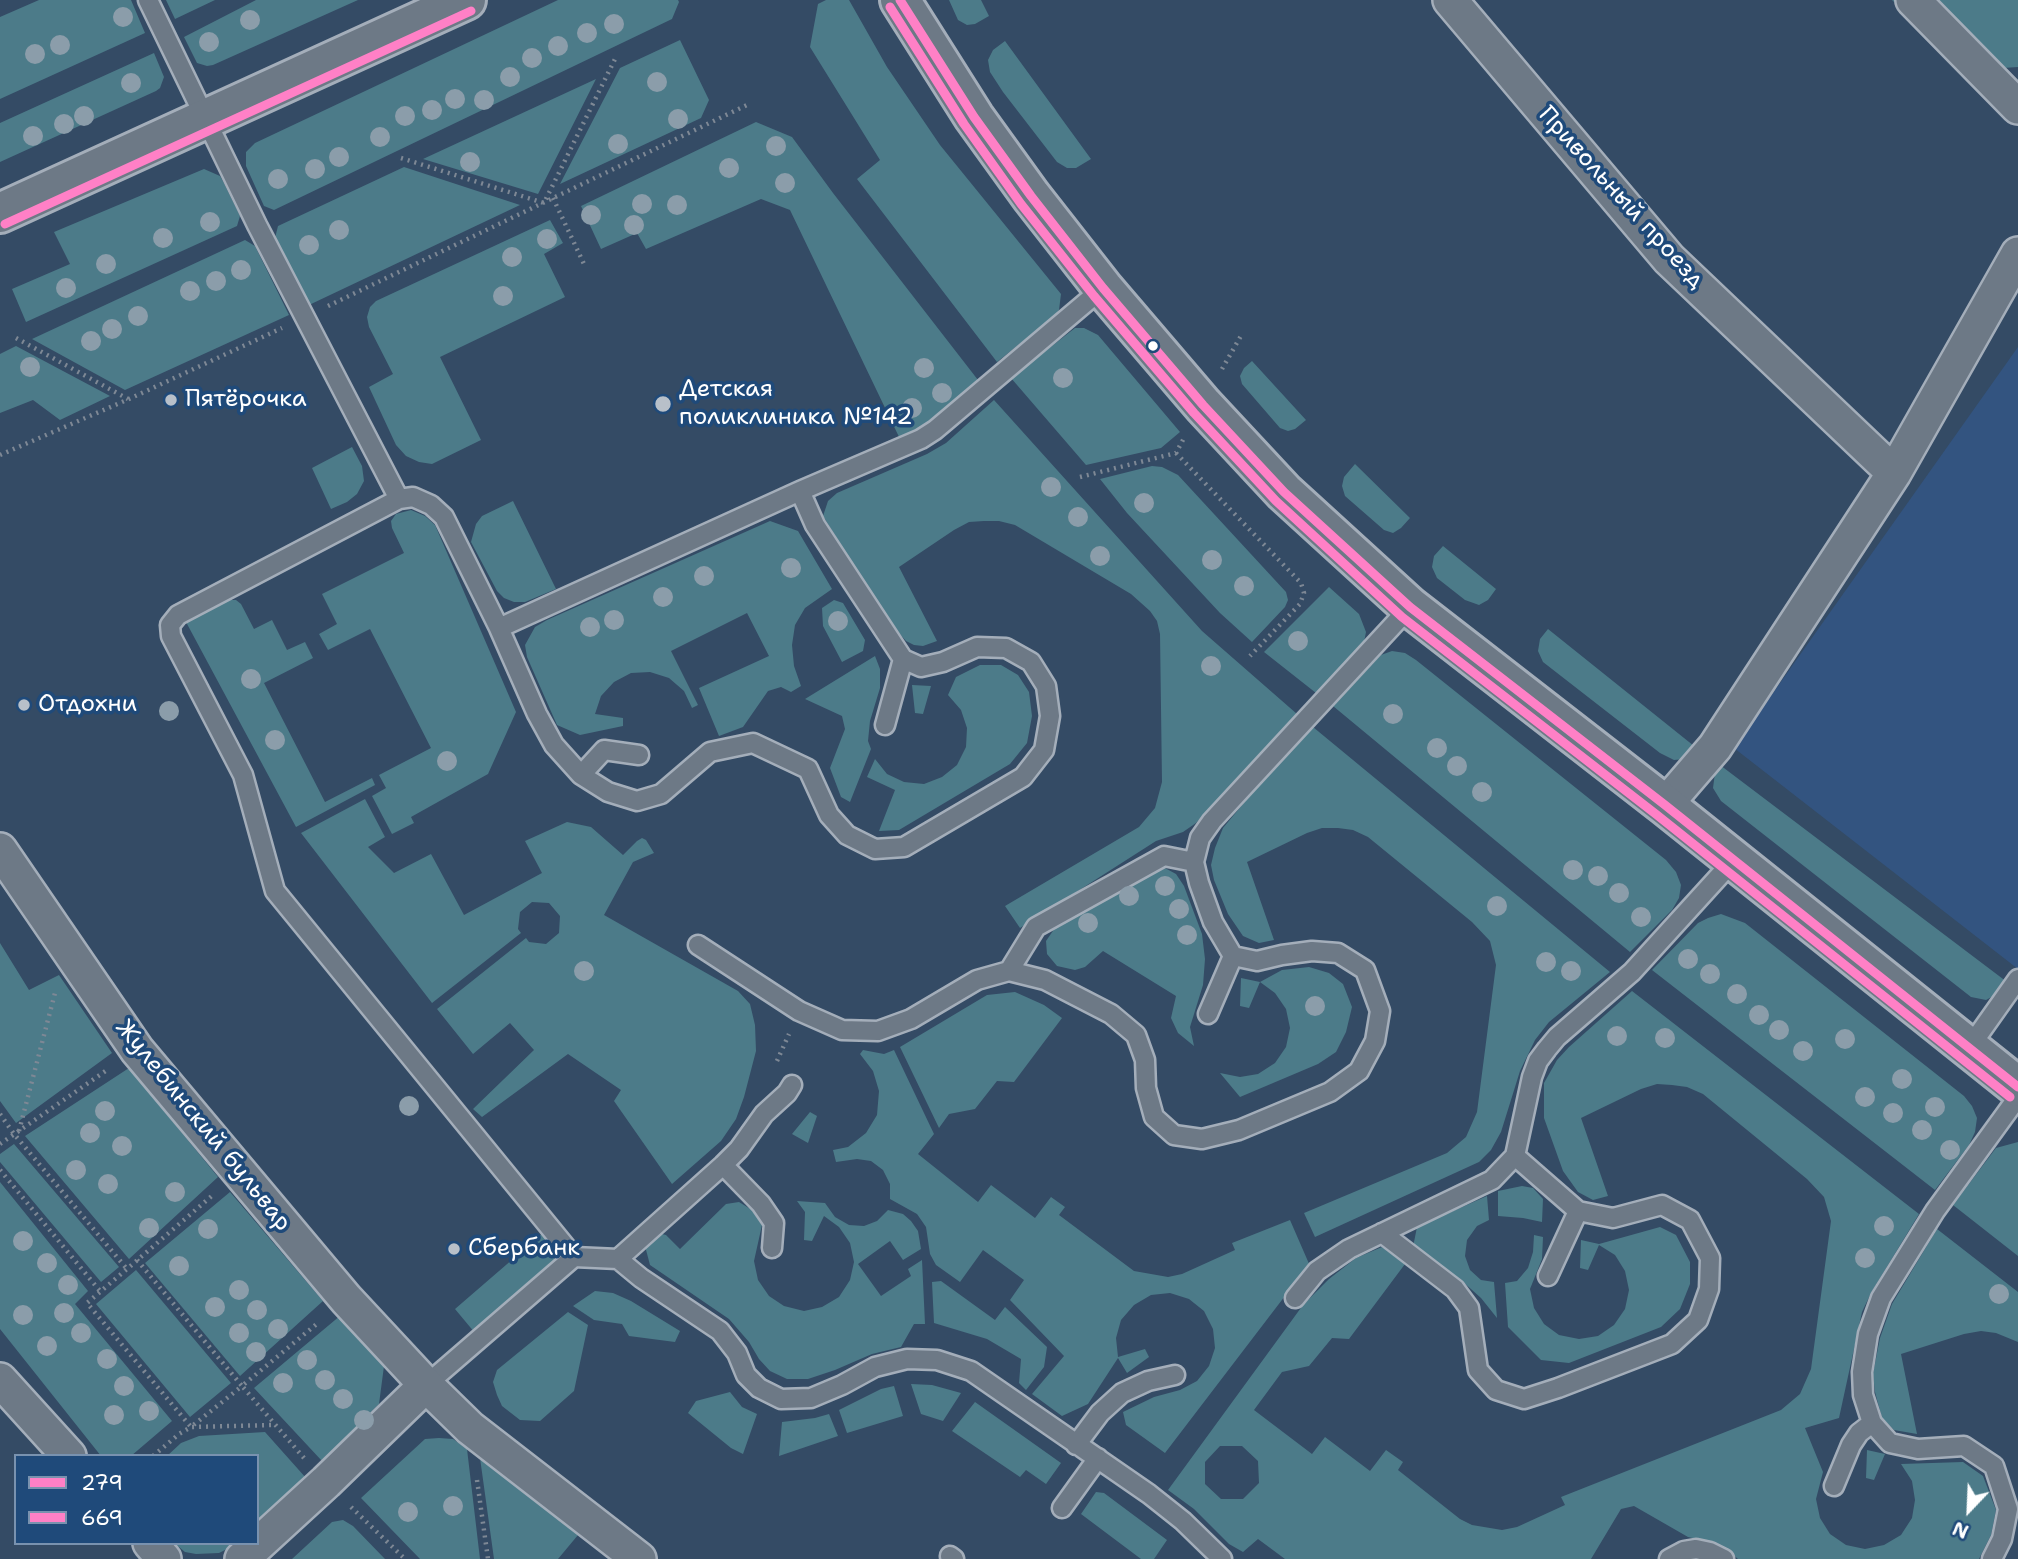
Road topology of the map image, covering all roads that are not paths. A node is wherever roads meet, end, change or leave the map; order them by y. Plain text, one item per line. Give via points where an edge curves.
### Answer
1 (148, 0) edge
2 (466, 0) edge
3 (901, 0) edge
4 (1450, 0) edge
5 (1913, 0) edge
6 (2018, 107) edge
7 (206, 121) junction
8 (0, 214) edge
9 (2018, 254) edge
10 (1103, 288) junction
11 (1894, 473) junction
12 (800, 491) junction
13 (399, 499) junction
14 (1410, 607) junction
15 (499, 628) junction
16 (903, 659) junction
17 (884, 725) dead end
18 (639, 755) dead end
19 (581, 775) junction
20 (1665, 806) junction
21 (0, 850) edge
22 (1733, 861) junction
23 (1194, 862) junction
24 (698, 945) dead end
25 (1233, 956) junction
26 (1009, 971) junction
27 (2018, 979) edge
28 (1208, 1014) dead end
29 (1969, 1048) junction
30 (792, 1085) dead end
31 (2018, 1087) edge
32 (2018, 1097) edge
33 (1515, 1156) junction
34 (723, 1165) junction
35 (1578, 1211) junction
36 (1382, 1233) junction
37 (772, 1248) dead end
38 (574, 1257) junction
39 (618, 1259) junction
40 (1548, 1276) dead end
41 (1295, 1298) dead end
42 (1175, 1375) dead end
43 (0, 1380) edge
44 (426, 1385) junction
45 (1871, 1423) junction
46 (1076, 1444) junction
47 (67, 1454) edge
48 (1098, 1458) junction
49 (1834, 1486) dead end
50 (1062, 1508) dead end
51 (259, 1543) edge
52 (151, 1545) edge
53 (257, 1545) edge
54 (164, 1559) edge
55 (242, 1559) edge
56 (639, 1559) edge
57 (1222, 1559) edge
58 (1669, 1559) edge
59 (1724, 1559) edge
60 (1992, 1559) edge

1 - 7 lane
2 - 7 main road
3 - 10 main road via 974,117
4 - 11 street, Привольный проезд via 1669,259
5 - 6 street
7 - 8 main road
7 - 13 lane
9 - 11 street
10 - 12 lane via 935,430
10 - 14 main road via 1261,467
11 - 20 street via 1715,747
12 - 15 lane
12 - 16 lane via 815,525
13 - 15 lane via 413,497 444,517
13 - 38 lane via 178,615 170,625 171,636 243,775 275,891
14 - 20 main road
14 - 23 lane via 1212,821 1200,838
15 - 19 lane via 554,745
16 - 17 lane
16 - 19 lane via 921,667 977,647 1006,648 1031,662 1046,686 1050,716 1044,750 1023,777 904,848 875,849 847,835 829,815 808,769 753,743 710,752 661,794 637,801 608,792
18 - 19 lane via 604,750
20 - 22 main road
21 - 44 street, Жулебинский бульвар via 137,1050 346,1299
22 - 29 main road
22 - 33 lane via 1632,972 1558,1037 1538,1061
23 - 25 lane via 1213,922
23 - 26 lane via 1164,856 1037,927
24 - 26 lane via 799,1011 842,1030 878,1031 911,1019 976,979
25 - 26 lane via 1257,961 1312,951 1338,953 1365,970 1380,1011 1375,1041 1359,1072 1330,1091 1239,1130 1202,1139 1174,1135 1154,1117 1146,1088 1146,1060 1136,1035 1074,993
25 - 28 lane
27 - 29 lane
29 - 31 main road
30 - 34 lane
32 - 45 lane via 1935,1211 1881,1298 1868,1334 1862,1372
33 - 35 lane
33 - 36 lane via 1492,1180
34 - 37 lane via 774,1223
34 - 39 lane
35 - 36 lane via 1614,1218 1662,1205 1690,1220 1710,1258 1709,1289 1698,1320 1672,1344 1524,1399 1496,1390 1478,1370 1469,1308 1455,1289
35 - 40 lane
36 - 41 lane via 1317,1271
38 - 39 lane
38 - 44 lane
39 - 46 lane via 720,1331 746,1375 758,1388 781,1399 811,1398 875,1367 907,1359 937,1360 971,1371
42 - 46 lane via 1122,1393
43 - 47 street
44 - 51 street
44 - 56 street, Жулебинский бульвар via 470,1428
45 - 49 lane via 1851,1445
45 - 60 lane via 1890,1443 1918,1449 1964,1446 1994,1466 2008,1509
46 - 48 lane
48 - 50 lane
48 - 57 lane via 1183,1521
52 - 54 street
53 - 55 street
58 - 59 lane via 1696,1549

